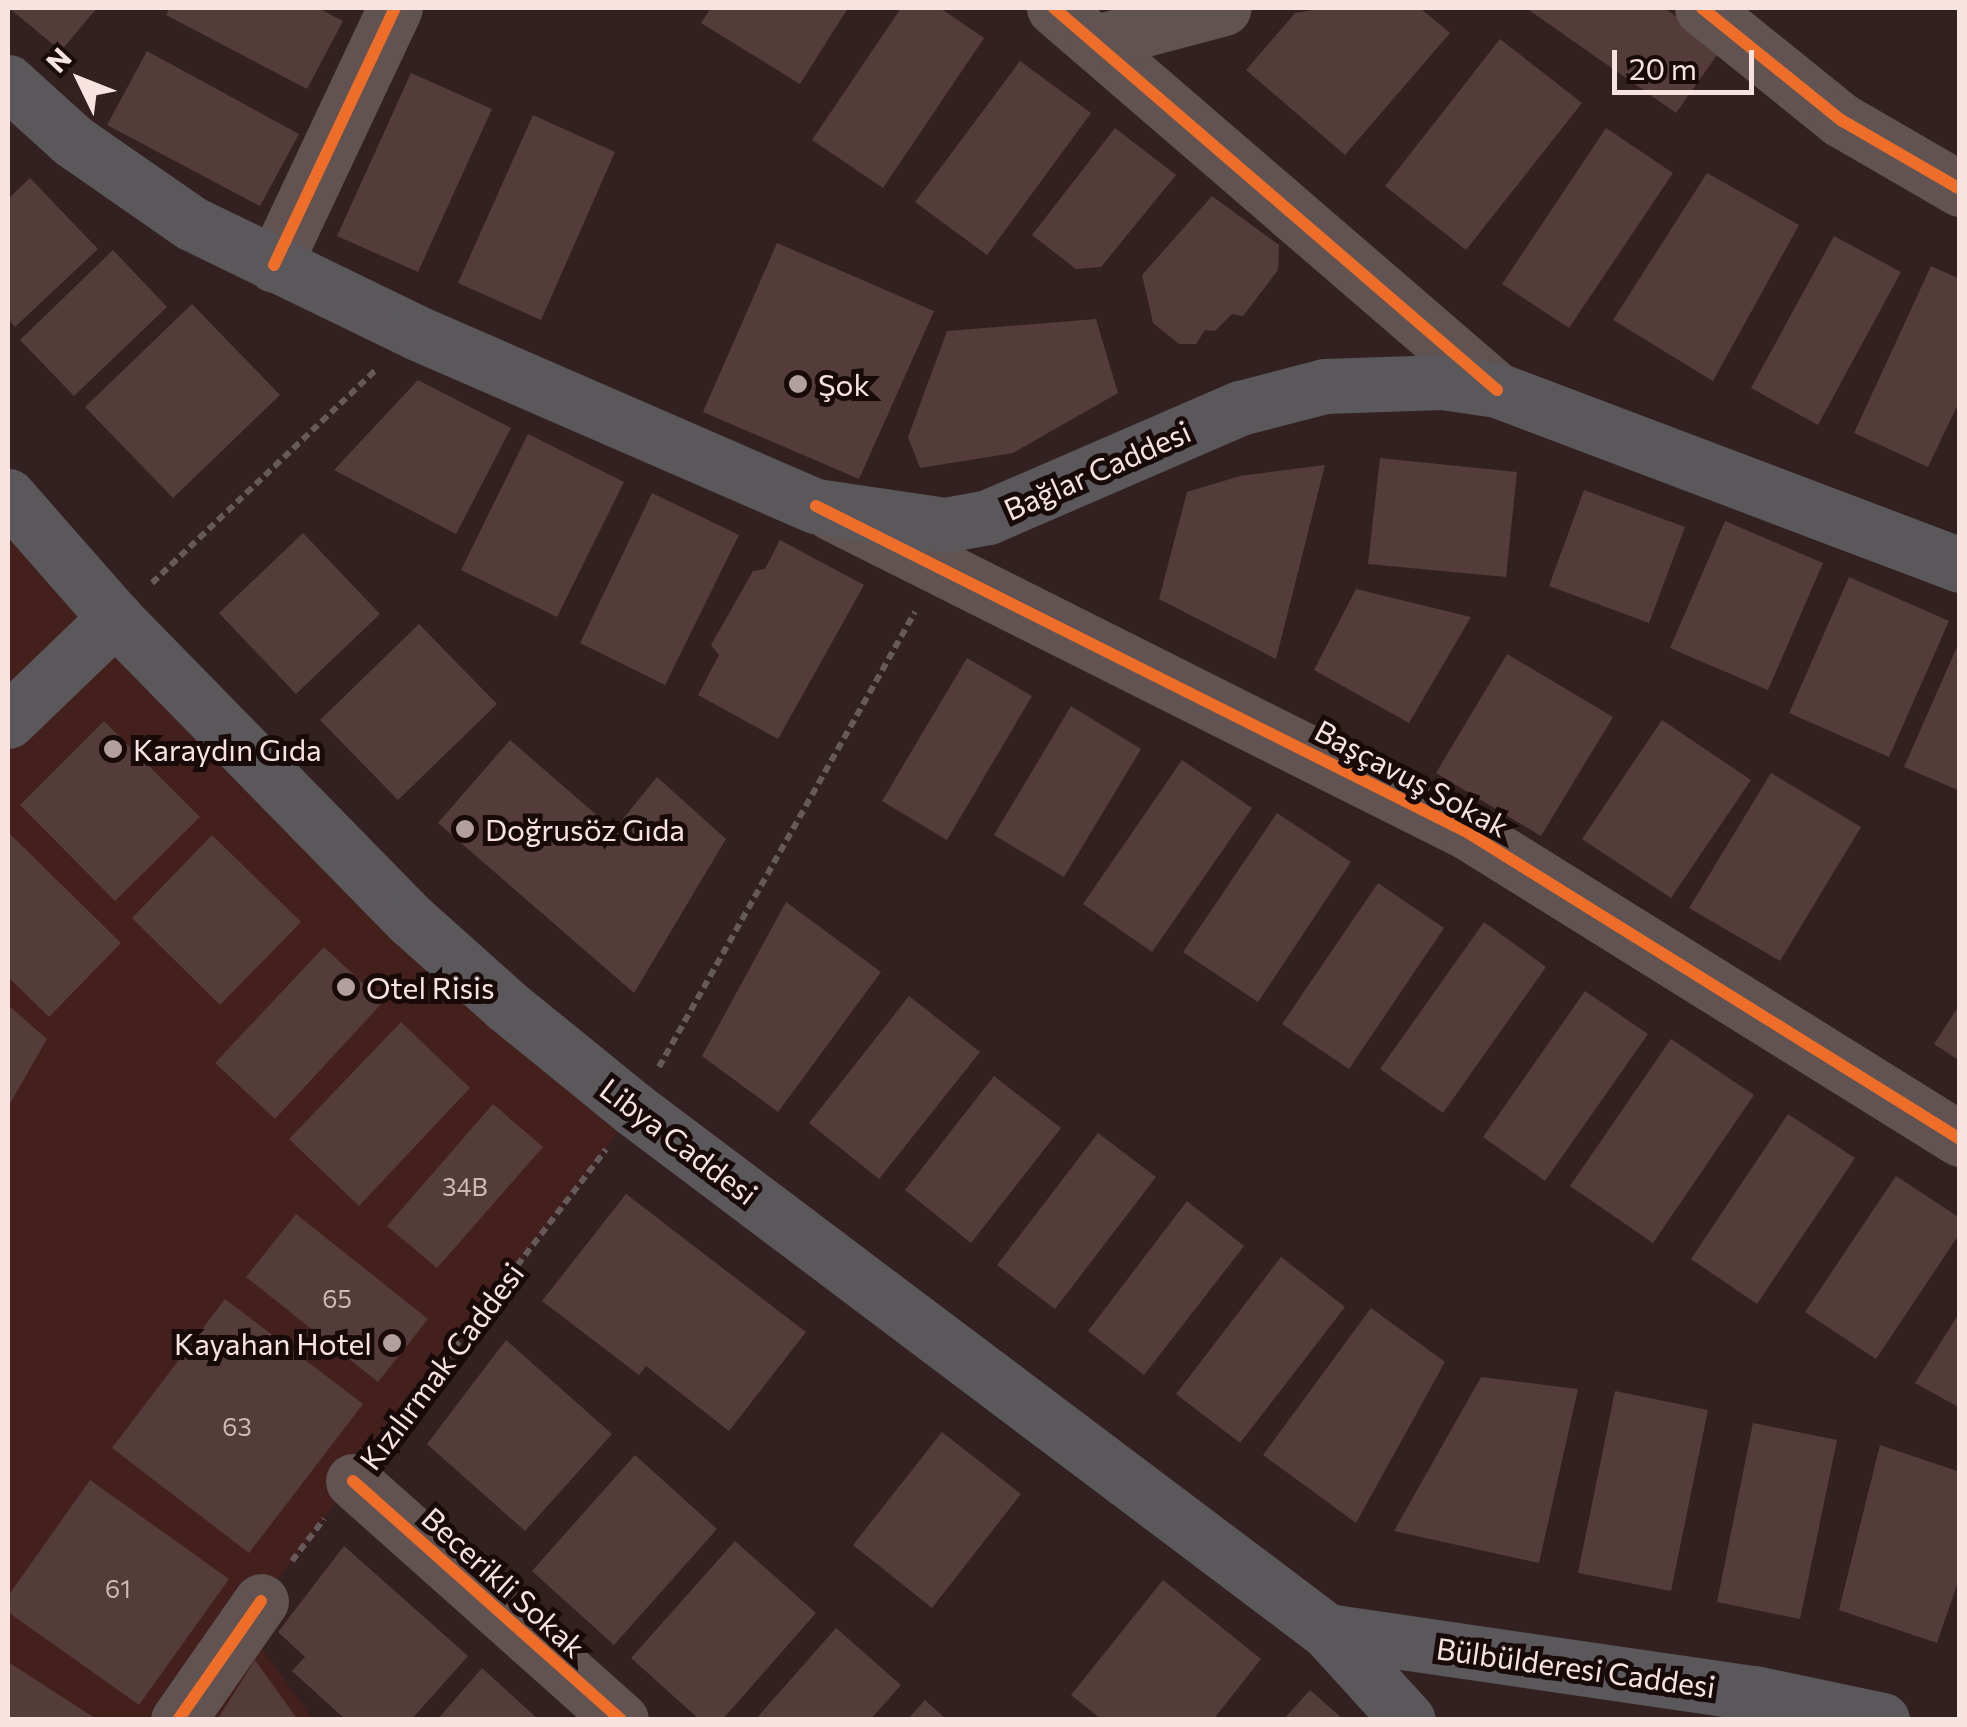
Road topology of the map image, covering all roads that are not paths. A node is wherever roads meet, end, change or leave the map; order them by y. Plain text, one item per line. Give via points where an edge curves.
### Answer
1 (395, 8) edge
2 (1054, 8) edge
3 (1224, 8) edge
4 (1702, 8) edge
5 (1096, 42) junction
6 (8, 82) edge
7 (1960, 189) edge
8 (274, 264) junction
9 (1498, 390) junction
10 (8, 496) edge
11 (816, 506) junction
12 (1960, 566) edge
13 (115, 618) junction
14 (8, 721) edge
15 (1960, 1139) edge
16 (353, 1481) road end
17 (261, 1602) road end
18 (1327, 1631) junction
19 (178, 1720) edge
20 (621, 1720) edge
21 (1408, 1720) edge
22 (1882, 1720) edge

1 - 8 street
2 - 5 street
3 - 5 street
4 - 7 street via 1841,120
5 - 9 street
6 - 8 main road, Bağlar Caddesi via 151,198
8 - 11 main road, Bağlar Caddesi
9 - 11 main road, Bağlar Caddesi via 1382,381 1285,395 1187,430 1038,499 945,525
9 - 12 main road, Bağlar Caddesi
10 - 13 main road, Libya Caddesi
11 - 15 street, Başçavuş Sokak via 1467,832
13 - 14 main road
13 - 18 main road, Libya Caddesi via 412,921 635,1110
16 - 20 street, Becerikli Sokak
17 - 19 street
18 - 21 main road, Libya Caddesi
18 - 22 main road, Bülbülderesi Caddesi via 1754,1693

